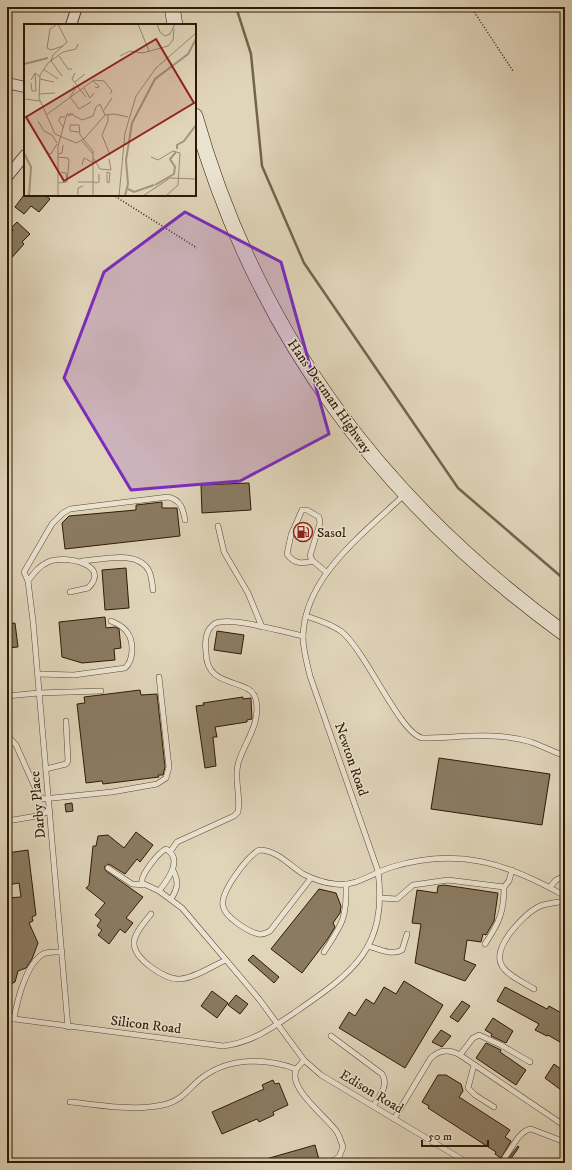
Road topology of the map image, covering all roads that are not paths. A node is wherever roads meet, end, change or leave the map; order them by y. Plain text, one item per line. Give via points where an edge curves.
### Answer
1 (76, 7) edge
2 (172, 7) edge
3 (71, 24) edge
4 (175, 24) edge
5 (7, 83) edge
6 (24, 87) edge
7 (196, 120) edge
8 (24, 156) edge
9 (7, 177) edge
10 (405, 494) junction
11 (185, 520) dead end
12 (218, 526) dead end
13 (82, 562) junction
14 (313, 562) junction
15 (326, 572) junction
16 (28, 581) junction
17 (153, 590) dead end
18 (70, 592) dead end
19 (306, 616) junction
20 (111, 620) dead end
21 (262, 627) junction
22 (565, 634) edge
23 (303, 636) junction
24 (38, 674) junction
25 (160, 677) dead end
26 (102, 691) dead end
27 (39, 693) junction
28 (7, 696) edge
29 (66, 721) dead end
30 (7, 735) edge
31 (565, 756) edge
32 (46, 769) junction
33 (48, 799) junction
34 (50, 811) junction
35 (7, 821) edge
36 (170, 852) junction
37 (108, 868) dead end
38 (173, 870) junction
39 (512, 870) junction
40 (378, 871) junction
41 (565, 876) edge
42 (311, 878) junction
43 (346, 884) junction
44 (144, 885) junction
45 (504, 887) junction
46 (550, 887) junction
47 (159, 892) junction
48 (565, 896) edge
49 (380, 898) junction
50 (171, 900) junction
51 (565, 901) edge
52 (151, 914) dead end
53 (407, 934) dead end
54 (485, 944) dead end
55 (368, 946) junction
56 (62, 952) junction
57 (324, 952) dead end
58 (226, 960) junction
59 (534, 989) dead end
60 (7, 1018) edge
61 (14, 1019) junction
62 (277, 1024) junction
63 (68, 1027) junction
64 (331, 1036) dead end
65 (460, 1055) junction
66 (304, 1060) junction
67 (530, 1062) dead end
68 (474, 1065) junction
69 (296, 1069) junction
70 (70, 1102) dead end
71 (374, 1106) junction
72 (494, 1107) dead end
73 (394, 1118) junction
74 (565, 1126) edge
75 (565, 1142) edge
76 (506, 1157) dead end
77 (329, 1163) edge
78 (468, 1163) edge

1 - 3 street
2 - 4 street
5 - 6 street
7 - 10 street, Hans Dettman Highway via 222,198 271,306 300,357 350,429
8 - 9 street
10 - 15 lane, Newton Road
10 - 22 street, Hans Dettman Highway via 495,580
11 - 16 lane, Darby Place via 180,503 168,496 70,509 52,524 26,567 24,575
12 - 21 lane via 224,552 253,603
13 - 16 lane via 59,559 49,561 35,571
13 - 17 lane via 117,558 138,560 149,571
13 - 18 lane via 91,568 94,580 88,588
14 - 14 lane via 301,564 287,554 291,535 302,510 317,516 320,520 310,551
14 - 15 lane
15 - 19 lane, Newton Road via 310,602
16 - 24 lane, Darby Place
19 - 23 lane, Newton Road
19 - 31 lane via 335,627 347,638 358,650 400,717 416,736 511,737
20 - 24 lane via 128,632 131,659 125,668 74,675
21 - 23 lane
21 - 36 lane via 218,622 209,630 205,640 208,666 221,679 252,692 256,700 256,719 238,764 238,812 178,842
23 - 40 lane, Newton Road via 310,676
24 - 27 lane, Darby Place
25 - 33 lane via 169,767 166,778 157,784
26 - 27 lane
27 - 28 lane
27 - 32 lane, Darby Place
29 - 32 lane via 68,761 62,766
30 - 33 lane via 16,746 38,794 43,799
32 - 33 lane, Darby Place
33 - 34 lane, Darby Place
34 - 35 lane
34 - 56 lane, Darby Place
36 - 38 lane via 174,862
36 - 44 lane via 166,849 160,854 143,875 141,880
37 - 44 lane, Edison Road via 132,884
38 - 47 lane
38 - 50 lane via 178,886
39 - 40 lane via 490,862 448,858 409,862
39 - 45 lane
39 - 46 lane
40 - 43 lane via 362,880
40 - 49 lane, Newton Road
41 - 46 lane via 556,880
42 - 42 lane via 273,853 259,850 246,860 223,900 224,911 233,920 254,932 265,934
42 - 43 lane
43 - 57 lane via 345,918
44 - 47 lane, Edison Road
45 - 49 lane via 448,880 413,885 397,899
45 - 54 lane via 502,913
46 - 48 lane
47 - 50 lane, Edison Road
49 - 55 lane, Newton Road via 377,920
50 - 58 lane, Edison Road via 182,908
51 - 59 lane via 546,904 533,910 501,946 499,960 502,967
52 - 58 lane via 135,938 134,944 143,961 157,971 172,978 183,979
53 - 55 lane via 402,950 397,952
55 - 62 lane, Newton Road via 349,973 340,981
56 - 61 lane via 47,952 41,955 18,998
56 - 63 lane, Darby Place
58 - 62 lane, Edison Road
60 - 61 lane, Silicon Road
61 - 63 lane, Silicon Road
62 - 63 lane, Silicon Road via 248,1041 224,1046
62 - 66 lane, Edison Road
64 - 71 lane via 386,1079 386,1085
65 - 67 lane via 473,1038 479,1035 489,1038
65 - 68 lane
65 - 73 lane via 447,1050 434,1055
66 - 69 lane
66 - 71 lane, Edison Road via 321,1075
68 - 72 lane via 468,1088
68 - 74 lane
69 - 70 lane via 258,1060 218,1068 204,1076 177,1100 166,1104 124,1107
69 - 77 lane via 297,1081 305,1098 330,1123 341,1140 342,1153 335,1161
71 - 73 lane, Edison Road
73 - 78 lane, Edison Road
75 - 76 lane via 527,1129

